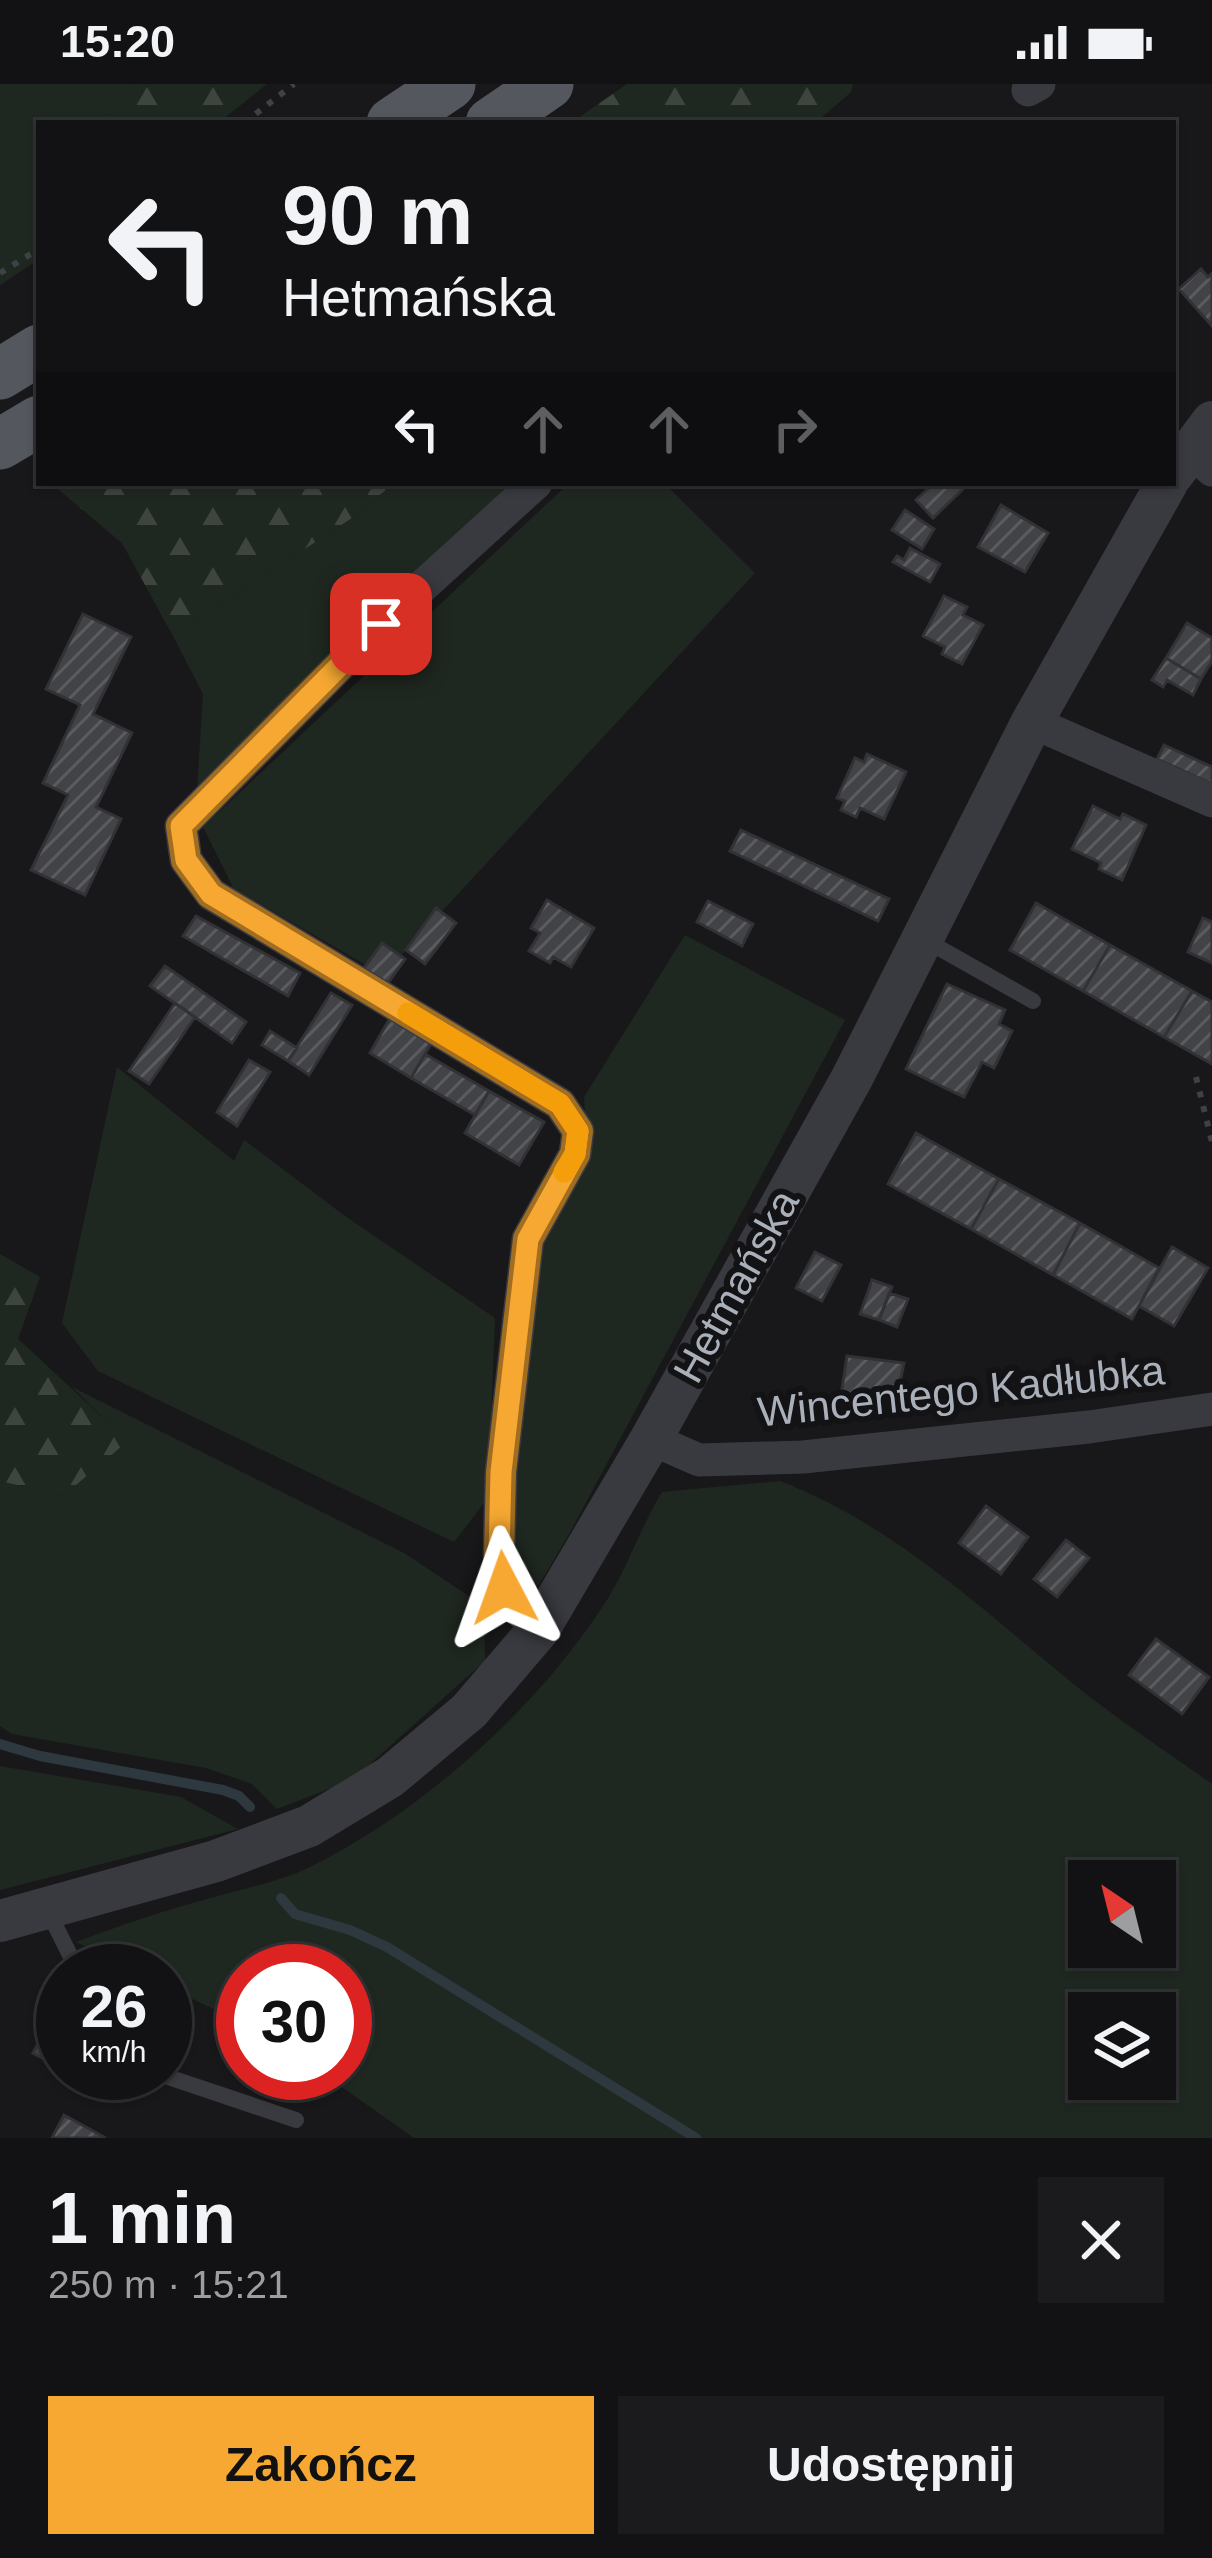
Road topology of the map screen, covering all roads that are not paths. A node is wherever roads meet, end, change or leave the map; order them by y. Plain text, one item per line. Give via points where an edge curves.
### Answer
1 (450, 84) edge
2 (548, 84) edge
3 (396, 120) edge
4 (494, 120) edge
5 (36, 352) edge
6 (0, 374) edge
7 (36, 423) edge
8 (0, 443) edge
9 (533, 486) edge
10 (1175, 486) edge
11 (1032, 722) junction
12 (1212, 801) edge
13 (924, 939) junction
14 (1033, 1001) dead end
15 (1212, 1409) edge
16 (652, 1439) junction
17 (539, 1629) junction
18 (46, 1909) junction
19 (0, 1921) edge
20 (64, 1944) edge
21 (192, 2085) edge
22 (296, 2120) dead end

1 - 3 main road
2 - 4 main road
5 - 6 main road
7 - 8 main road
9 - 17 street via 381,624 181,826 186,860 211,894 560,1104 578,1131 575,1154 528,1239 501,1472 504,1588
10 - 11 street, Hetmańska
11 - 12 street
11 - 13 street, Hetmańska
13 - 14 lane
13 - 16 street, Hetmańska
15 - 16 street, Wincentego Kadłubka via 803,1457 699,1460
16 - 17 street, Hetmańska
17 - 18 street, Hetmańska via 469,1711 340,1809 259,1847
18 - 19 street, Hetmańska
18 - 20 lane
21 - 22 lane

